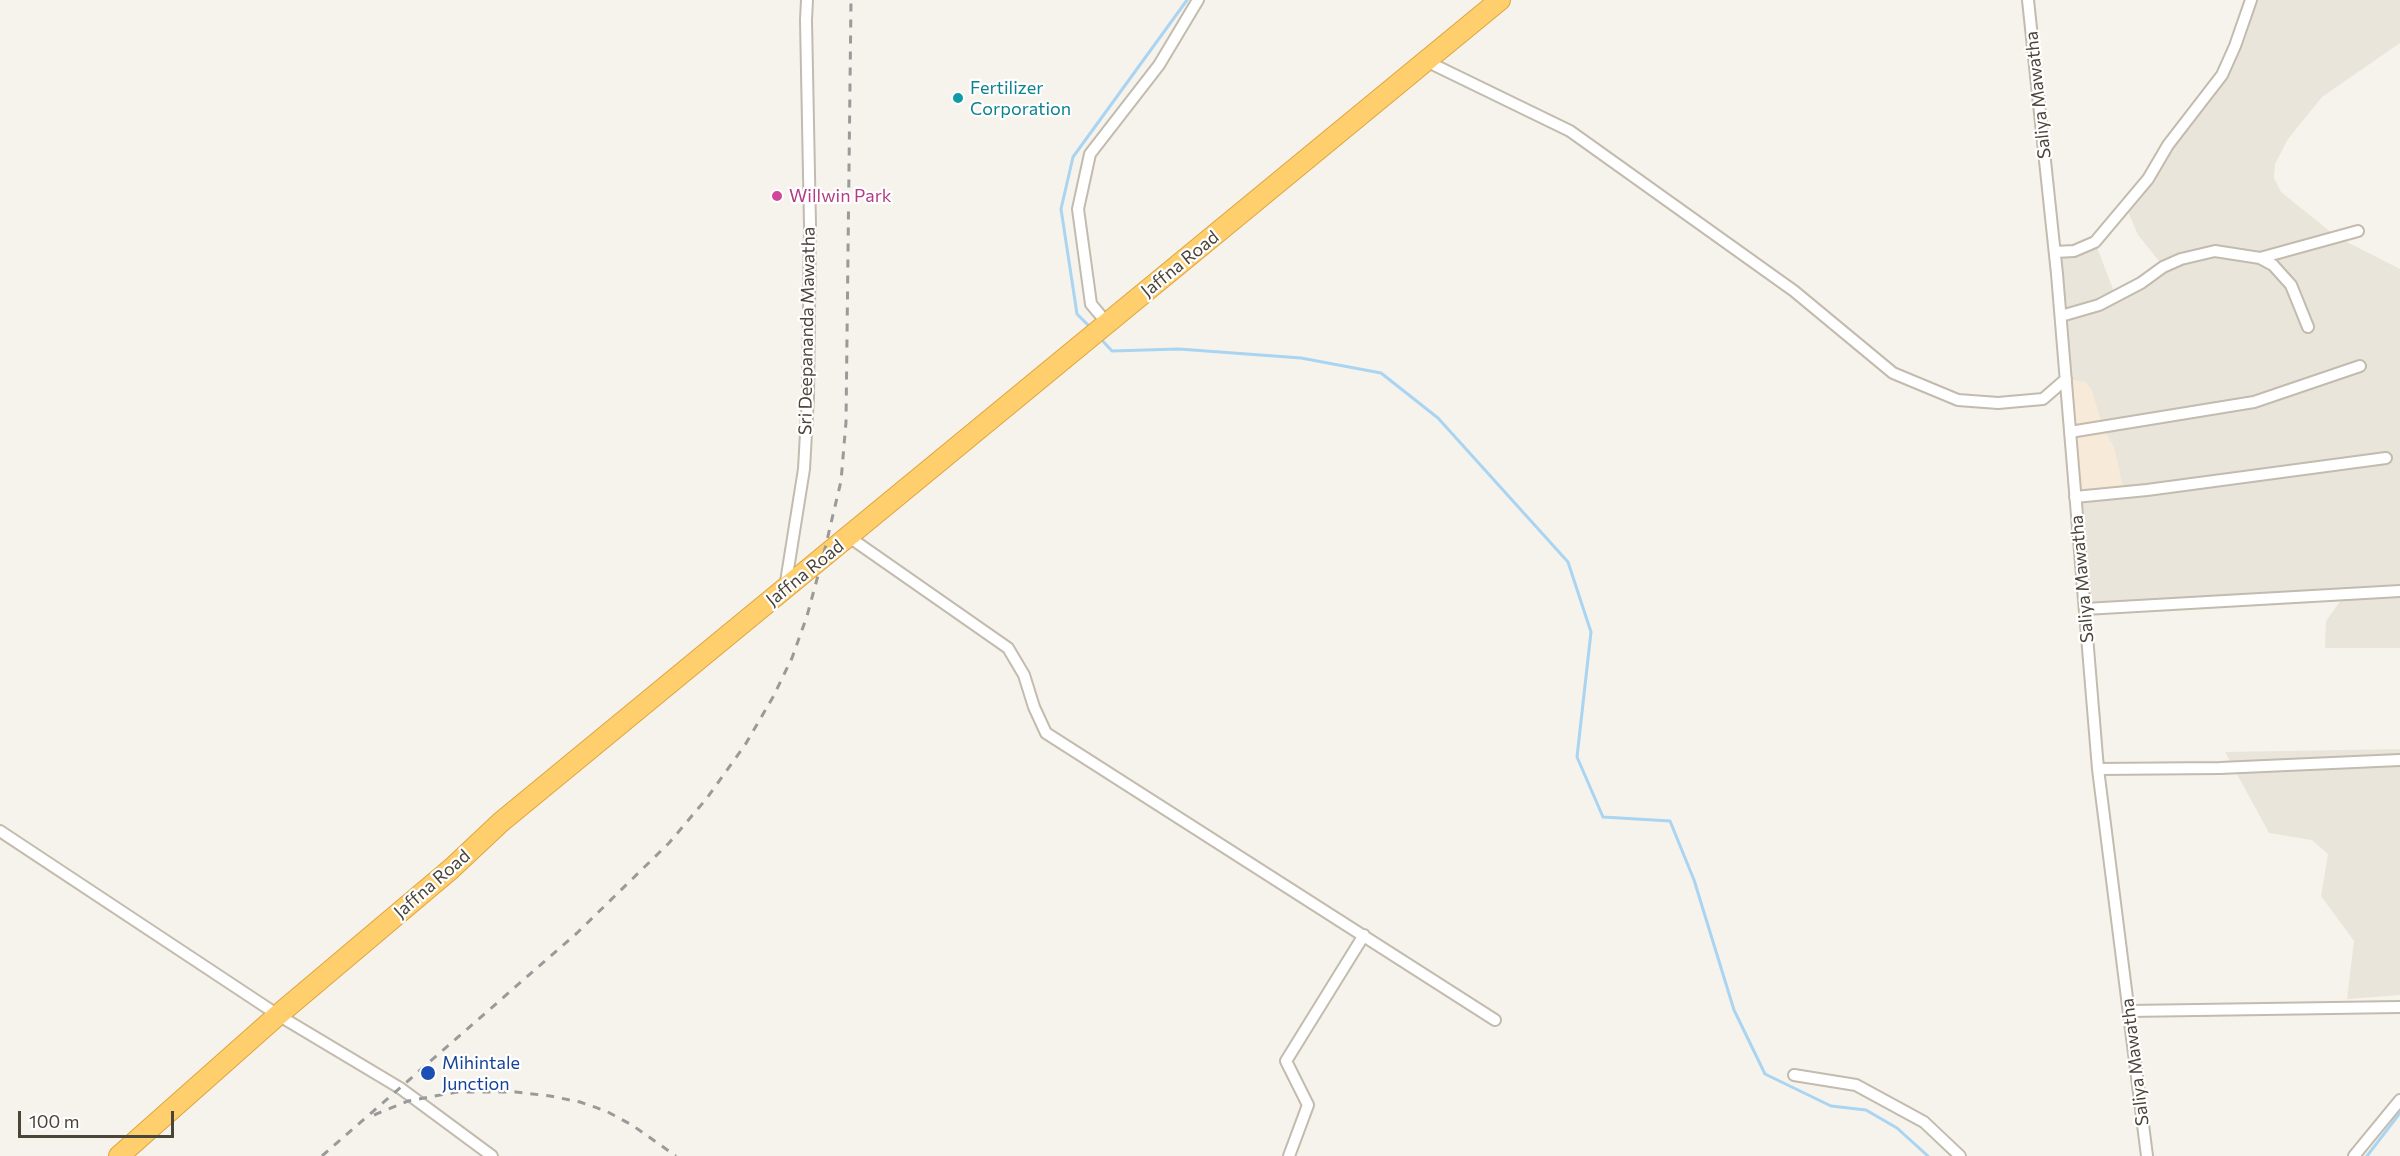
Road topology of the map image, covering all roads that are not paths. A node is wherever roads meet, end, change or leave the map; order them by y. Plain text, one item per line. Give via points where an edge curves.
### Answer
1 (807, 0) edge
2 (1197, 0) edge
3 (1500, 0) edge
4 (2028, 0) edge
5 (2251, 0) edge
6 (1426, 62) junction
7 (2358, 231) dead end
8 (2055, 252) junction
9 (2260, 258) junction
10 (2061, 316) junction
11 (2308, 327) dead end
12 (1098, 330) junction
13 (2360, 366) dead end
14 (2066, 379) junction
15 (2070, 432) junction
16 (2386, 458) dead end
17 (2076, 497) junction
18 (849, 537) junction
19 (785, 589) junction
20 (2400, 591) edge
21 (2085, 609) junction
22 (2400, 760) edge
23 (2098, 769) junction
24 (0, 831) edge
25 (1364, 935) junction
26 (2400, 1007) edge
27 (2129, 1011) junction
28 (278, 1015) junction
29 (1495, 1020) dead end
30 (1794, 1075) dead end
31 (2400, 1100) edge
32 (119, 1156) edge
33 (492, 1156) edge
34 (1289, 1156) edge
35 (1960, 1156) edge
36 (2147, 1156) edge
37 (2354, 1156) edge

1 - 19 street, Sri Deepananda Mawatha via 808,397 804,469
2 - 12 street via 1159,65 1090,154 1078,209
3 - 6 highway, Jaffna Road
4 - 8 street, Saliya Mawatha
5 - 8 street via 2222,75 2168,145 2148,179 2095,242 2074,251
6 - 12 highway, Jaffna Road
6 - 14 street via 1570,131 1794,291 1893,373 1958,400 1998,403 2043,399
7 - 9 street
8 - 10 street, Saliya Mawatha
9 - 10 street via 2216,251 2181,259 2099,305
9 - 11 street via 2273,265 2291,285
10 - 14 street, Saliya Mawatha
12 - 18 highway, Jaffna Road
13 - 15 street via 2254,402
14 - 15 street, Saliya Mawatha
15 - 17 street, Saliya Mawatha
16 - 17 street
17 - 21 street, Saliya Mawatha
18 - 19 highway, Jaffna Road
18 - 25 street via 1008,648 1024,675 1046,733
19 - 28 highway, Jaffna Road via 501,822
20 - 21 street
21 - 23 street, Saliya Mawatha
22 - 23 street
23 - 27 street, Saliya Mawatha
24 - 28 street
25 - 29 street
25 - 34 street via 1286,1061 1308,1105
26 - 27 street
27 - 36 street, Saliya Mawatha
28 - 32 highway, Jaffna Road
28 - 33 street via 400,1088
30 - 35 street via 1856,1085 1924,1122
31 - 37 street

